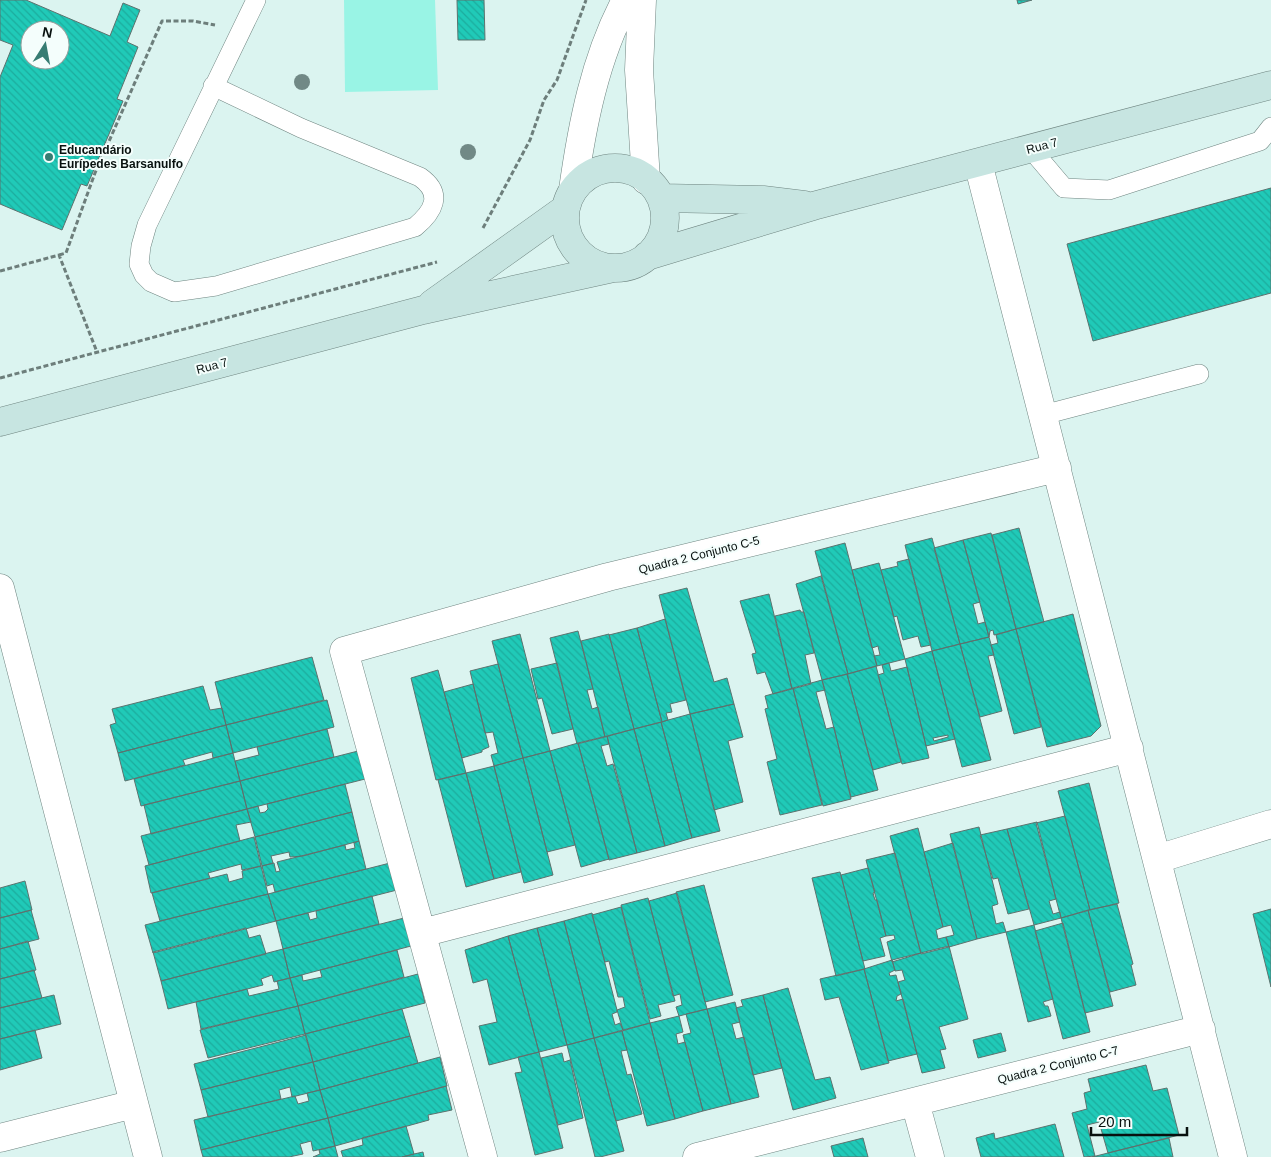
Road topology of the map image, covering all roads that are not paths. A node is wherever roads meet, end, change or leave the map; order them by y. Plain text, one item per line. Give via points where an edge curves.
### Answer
1 (256, 0) edge
2 (626, 0) edge
3 (642, 0) edge
4 (1271, 85) edge
5 (213, 86) junction
6 (1271, 127) edge
7 (1031, 149) junction
8 (978, 163) junction
9 (653, 189) junction
10 (569, 200) junction
11 (813, 206) junction
12 (647, 256) junction
13 (613, 268) junction
14 (423, 310) junction
15 (1198, 374) dead end
16 (1043, 415) junction
17 (0, 422) edge
18 (1057, 468) junction
19 (0, 588) edge
20 (1129, 748) junction
21 (1271, 824) edge
22 (1157, 859) junction
23 (422, 933) junction
24 (1201, 1029) junction
25 (915, 1102) junction
26 (134, 1104) junction
27 (0, 1138) edge
28 (148, 1157) edge
29 (482, 1157) edge
30 (697, 1157) edge
31 (930, 1157) edge
32 (1232, 1157) edge

1 - 5 lane
2 - 10 street via 602,56 581,131
3 - 9 street via 639,70
4 - 7 main road, Rua 7
5 - 5 lane via 147,225 139,264 151,282 174,292 216,286 415,227 428,216 434,200 430,183
6 - 7 lane via 1260,141 1109,190 1064,188
7 - 8 main road, Rua 7
8 - 11 main road, Rua 7
8 - 16 street
9 - 10 main road via 634,173 607,169 582,180
9 - 11 main road, Rua 7
9 - 12 main road via 665,219 660,240
10 - 13 main road via 565,226 571,242 596,264
10 - 14 main road, Rua 7
11 - 12 main road, Rua 7
12 - 13 main road via 625,267
13 - 14 main road, Rua 7
14 - 17 main road, Rua 7
15 - 16 lane
16 - 18 street
18 - 20 street
18 - 23 street, Quadra 2 Conjunto C-5 via 608,577 344,651
19 - 26 street
20 - 22 street
20 - 23 street
21 - 22 street
22 - 24 street
23 - 29 street
24 - 25 street, Quadra 2 Conjunto C-7
24 - 32 street
25 - 30 street, Quadra 2 Conjunto C-7
25 - 31 street
26 - 27 street
26 - 28 street

